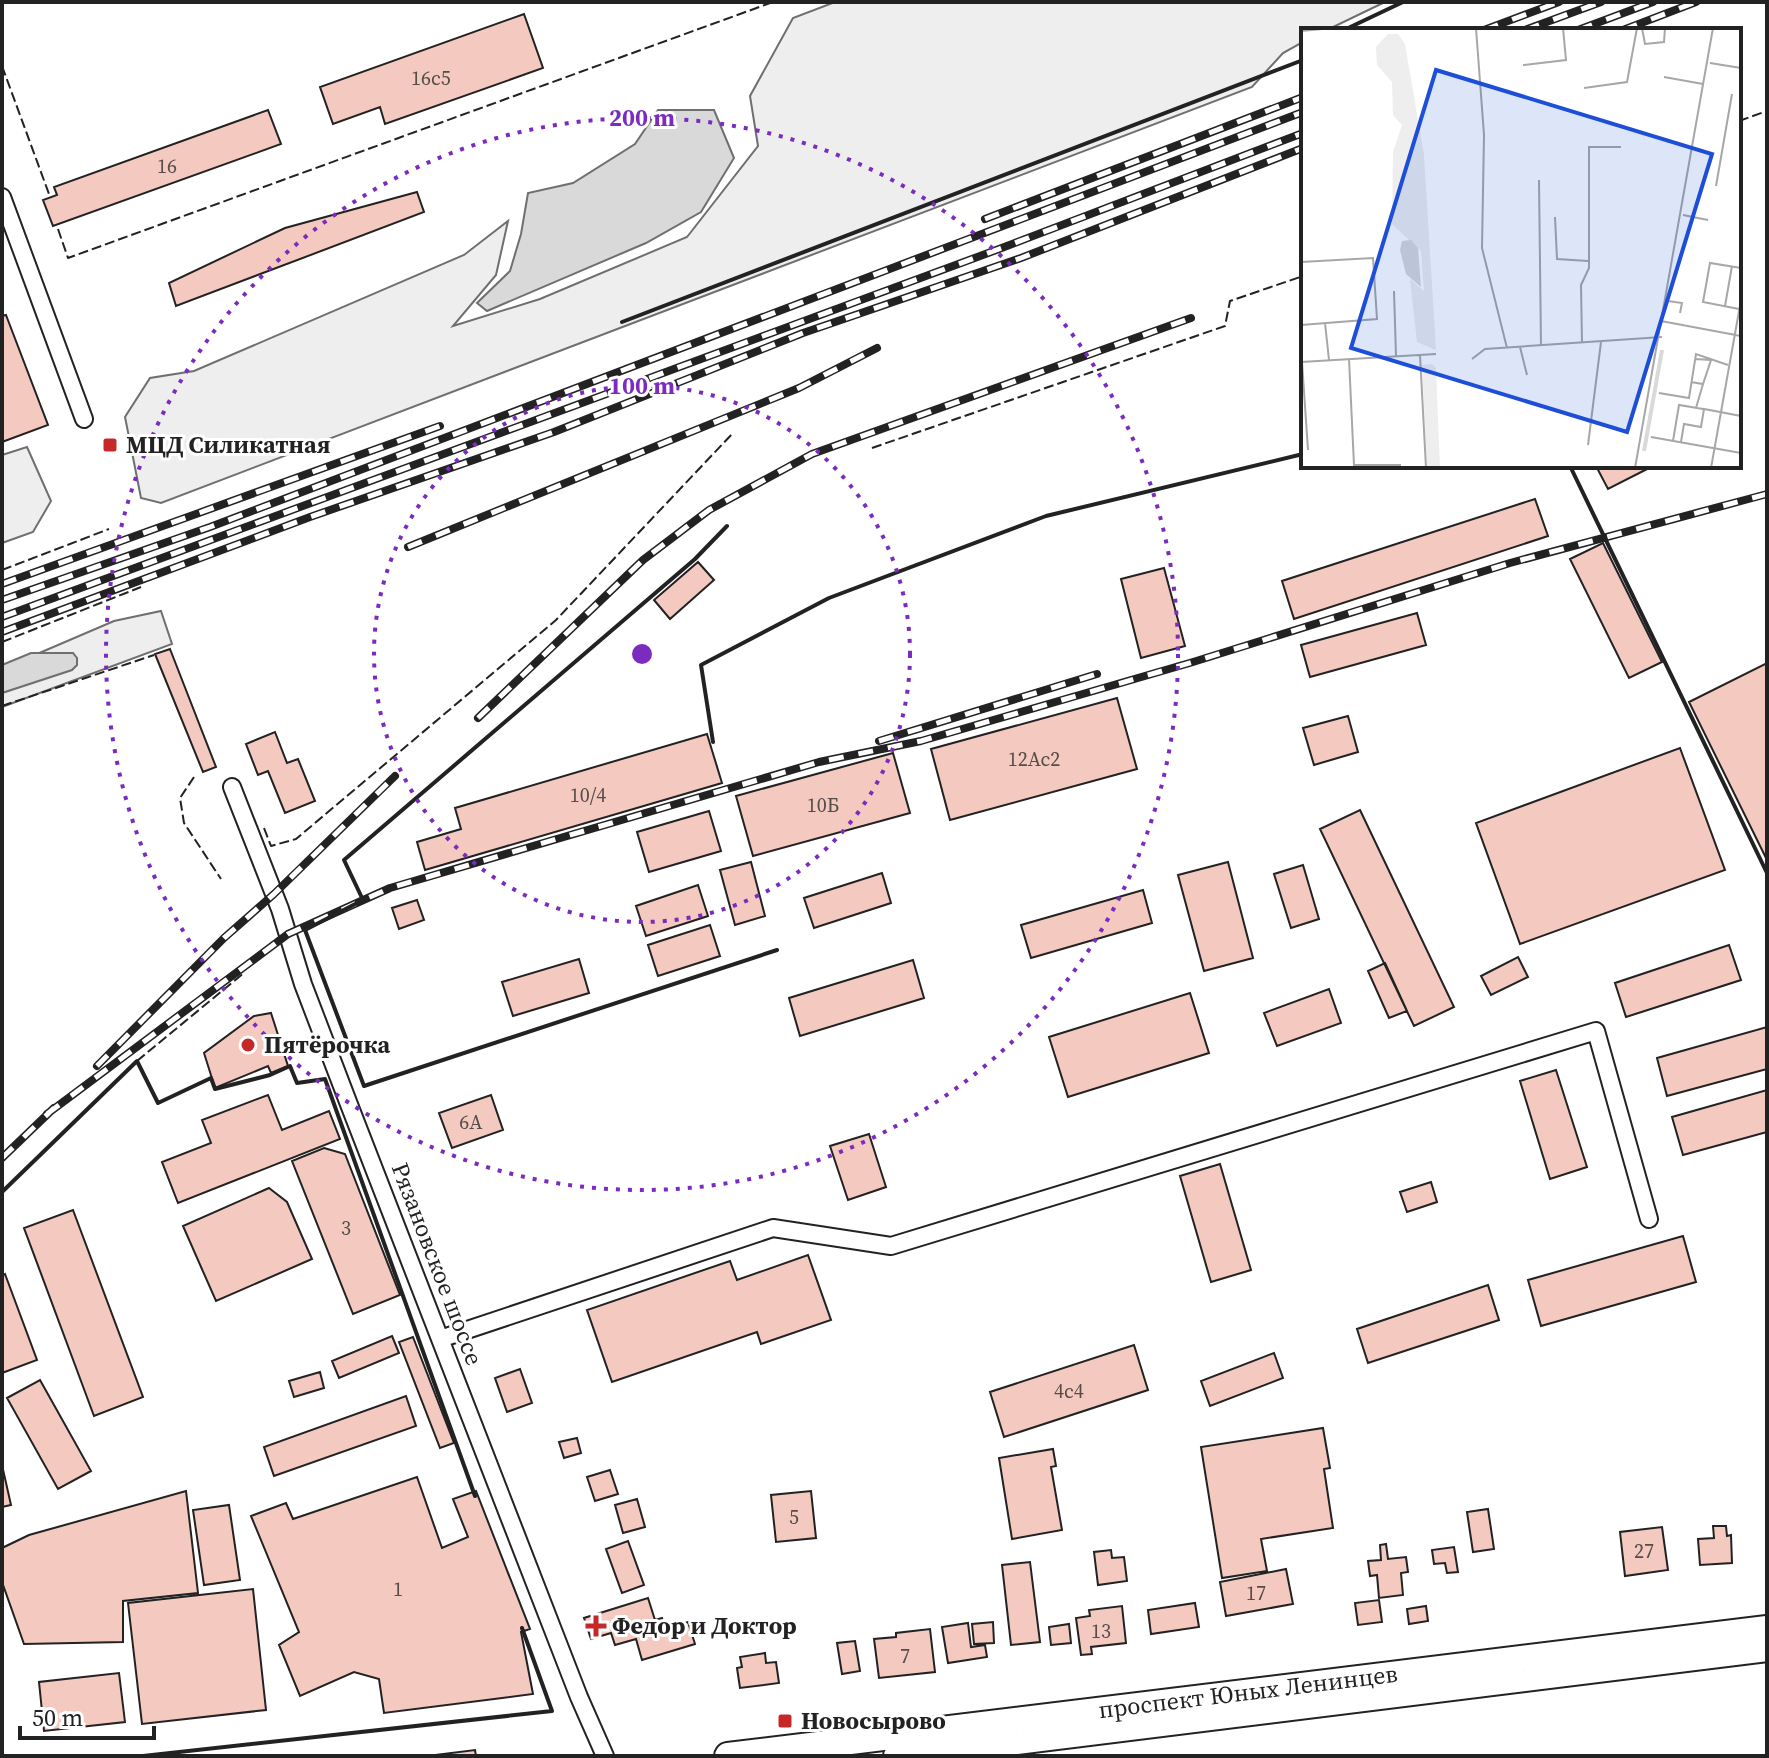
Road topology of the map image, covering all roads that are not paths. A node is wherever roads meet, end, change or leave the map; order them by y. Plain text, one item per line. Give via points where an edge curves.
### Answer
1 (2, 197) edge
2 (84, 419) dead end
3 (232, 787) dead end
4 (1649, 1219) dead end
5 (440, 1339) junction
6 (1767, 1629) edge
7 (1767, 1648) edge
8 (605, 1756) edge
9 (728, 1756) edge
10 (897, 1756) edge

1 - 2 street
3 - 5 street, Рязановское шоссе
4 - 5 street via 1596,1031 891,1246 773,1228
5 - 8 street, Рязановское шоссе
6 - 9 main road, проспект Юных Ленинцев
7 - 10 main road, проспект Юных Ленинцев

